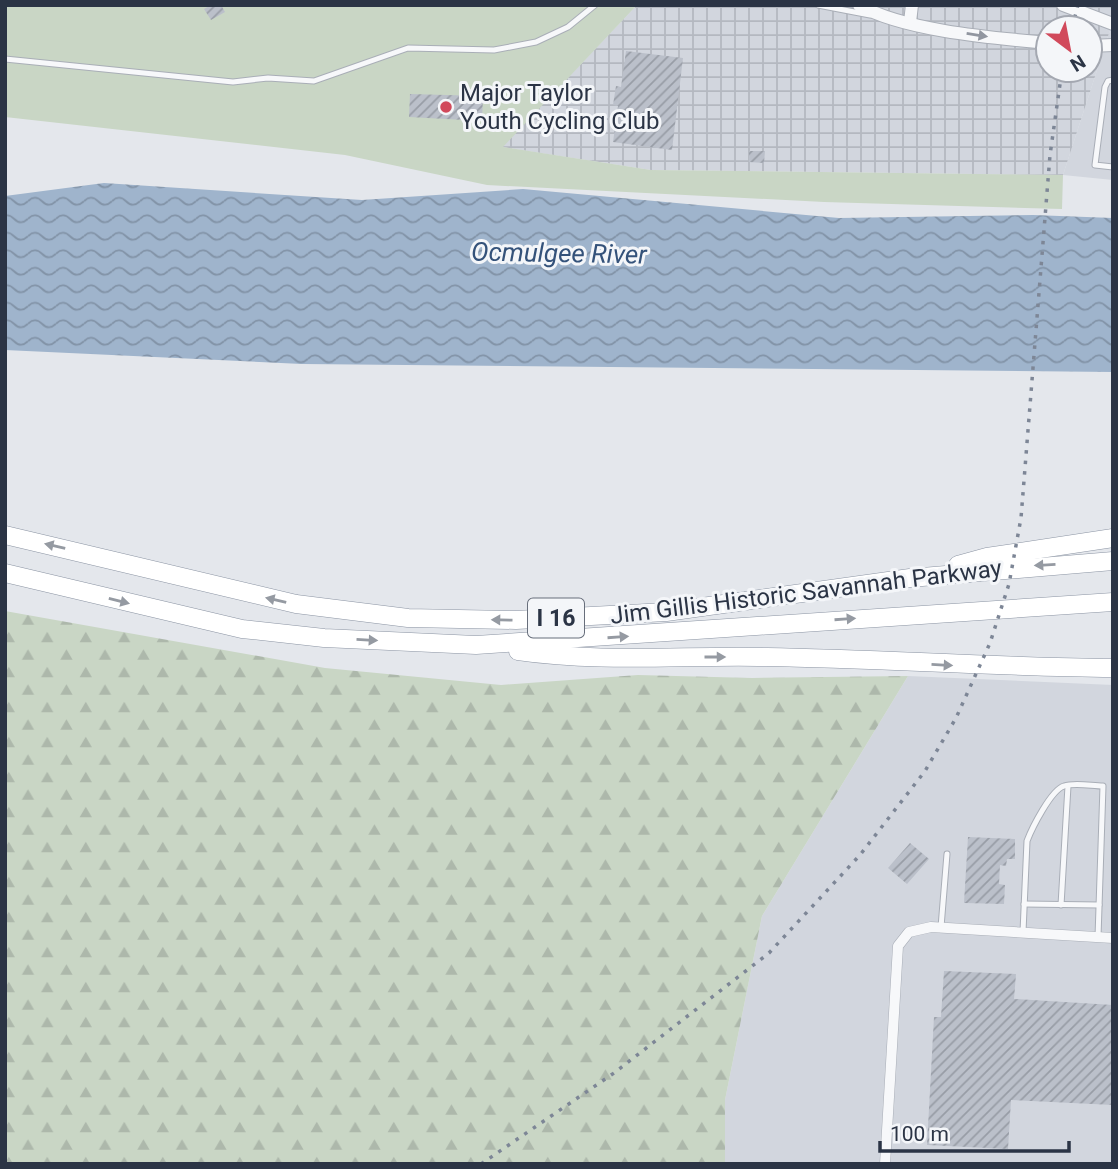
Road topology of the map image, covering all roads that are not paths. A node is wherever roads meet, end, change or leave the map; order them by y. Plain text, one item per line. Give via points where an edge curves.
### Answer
1 (595, 5) edge
2 (818, 5) edge
3 (859, 5) edge
4 (912, 5) edge
5 (1063, 5) edge
6 (878, 16) junction
7 (910, 22) junction
8 (1113, 24) edge
9 (1034, 42) edge
10 (5, 59) edge
11 (1113, 80) edge
12 (1113, 167) edge
13 (5, 535) edge
14 (1113, 538) edge
15 (1113, 561) edge
16 (5, 573) edge
17 (910, 578) junction
18 (1113, 602) edge
19 (476, 645) junction
20 (1113, 668) edge
21 (1068, 786) junction
22 (947, 854) dead end
23 (1024, 904) junction
24 (1061, 905) junction
25 (1099, 905) junction
26 (941, 927) junction
27 (1023, 932) junction
28 (1098, 937) junction
29 (1113, 938) edge
30 (885, 1164) edge

1 - 10 lane via 568,27 536,42 494,50 408,48 314,81 268,78 233,82
2 - 6 lane
3 - 6 street
4 - 7 street
5 - 8 street
6 - 7 street
7 -> 9 street
11 - 12 lane via 1105,87 1095,165
17 -> 13 highway, Jim Gillis Historic Savannah Parkway / I 16 via 666,612 516,620 408,618 296,604
14 - 17 highway via 987,557
15 -> 17 highway, Jim Gillis Historic Savannah Parkway / I 16
16 -> 19 highway, Jim Gillis Historic Savannah Parkway / I 16 via 242,629
19 -> 18 highway, Jim Gillis Historic Savannah Parkway / I 16
19 -> 20 highway via 556,656 769,657
21 - 23 lane via 1056,790 1027,841
21 - 24 lane
21 - 25 lane via 1103,786
22 - 26 lane
23 - 24 lane
23 - 27 lane
24 - 25 lane
25 - 28 lane
26 - 27 street
26 - 30 street via 909,932 898,946
27 - 28 street
28 - 29 street

